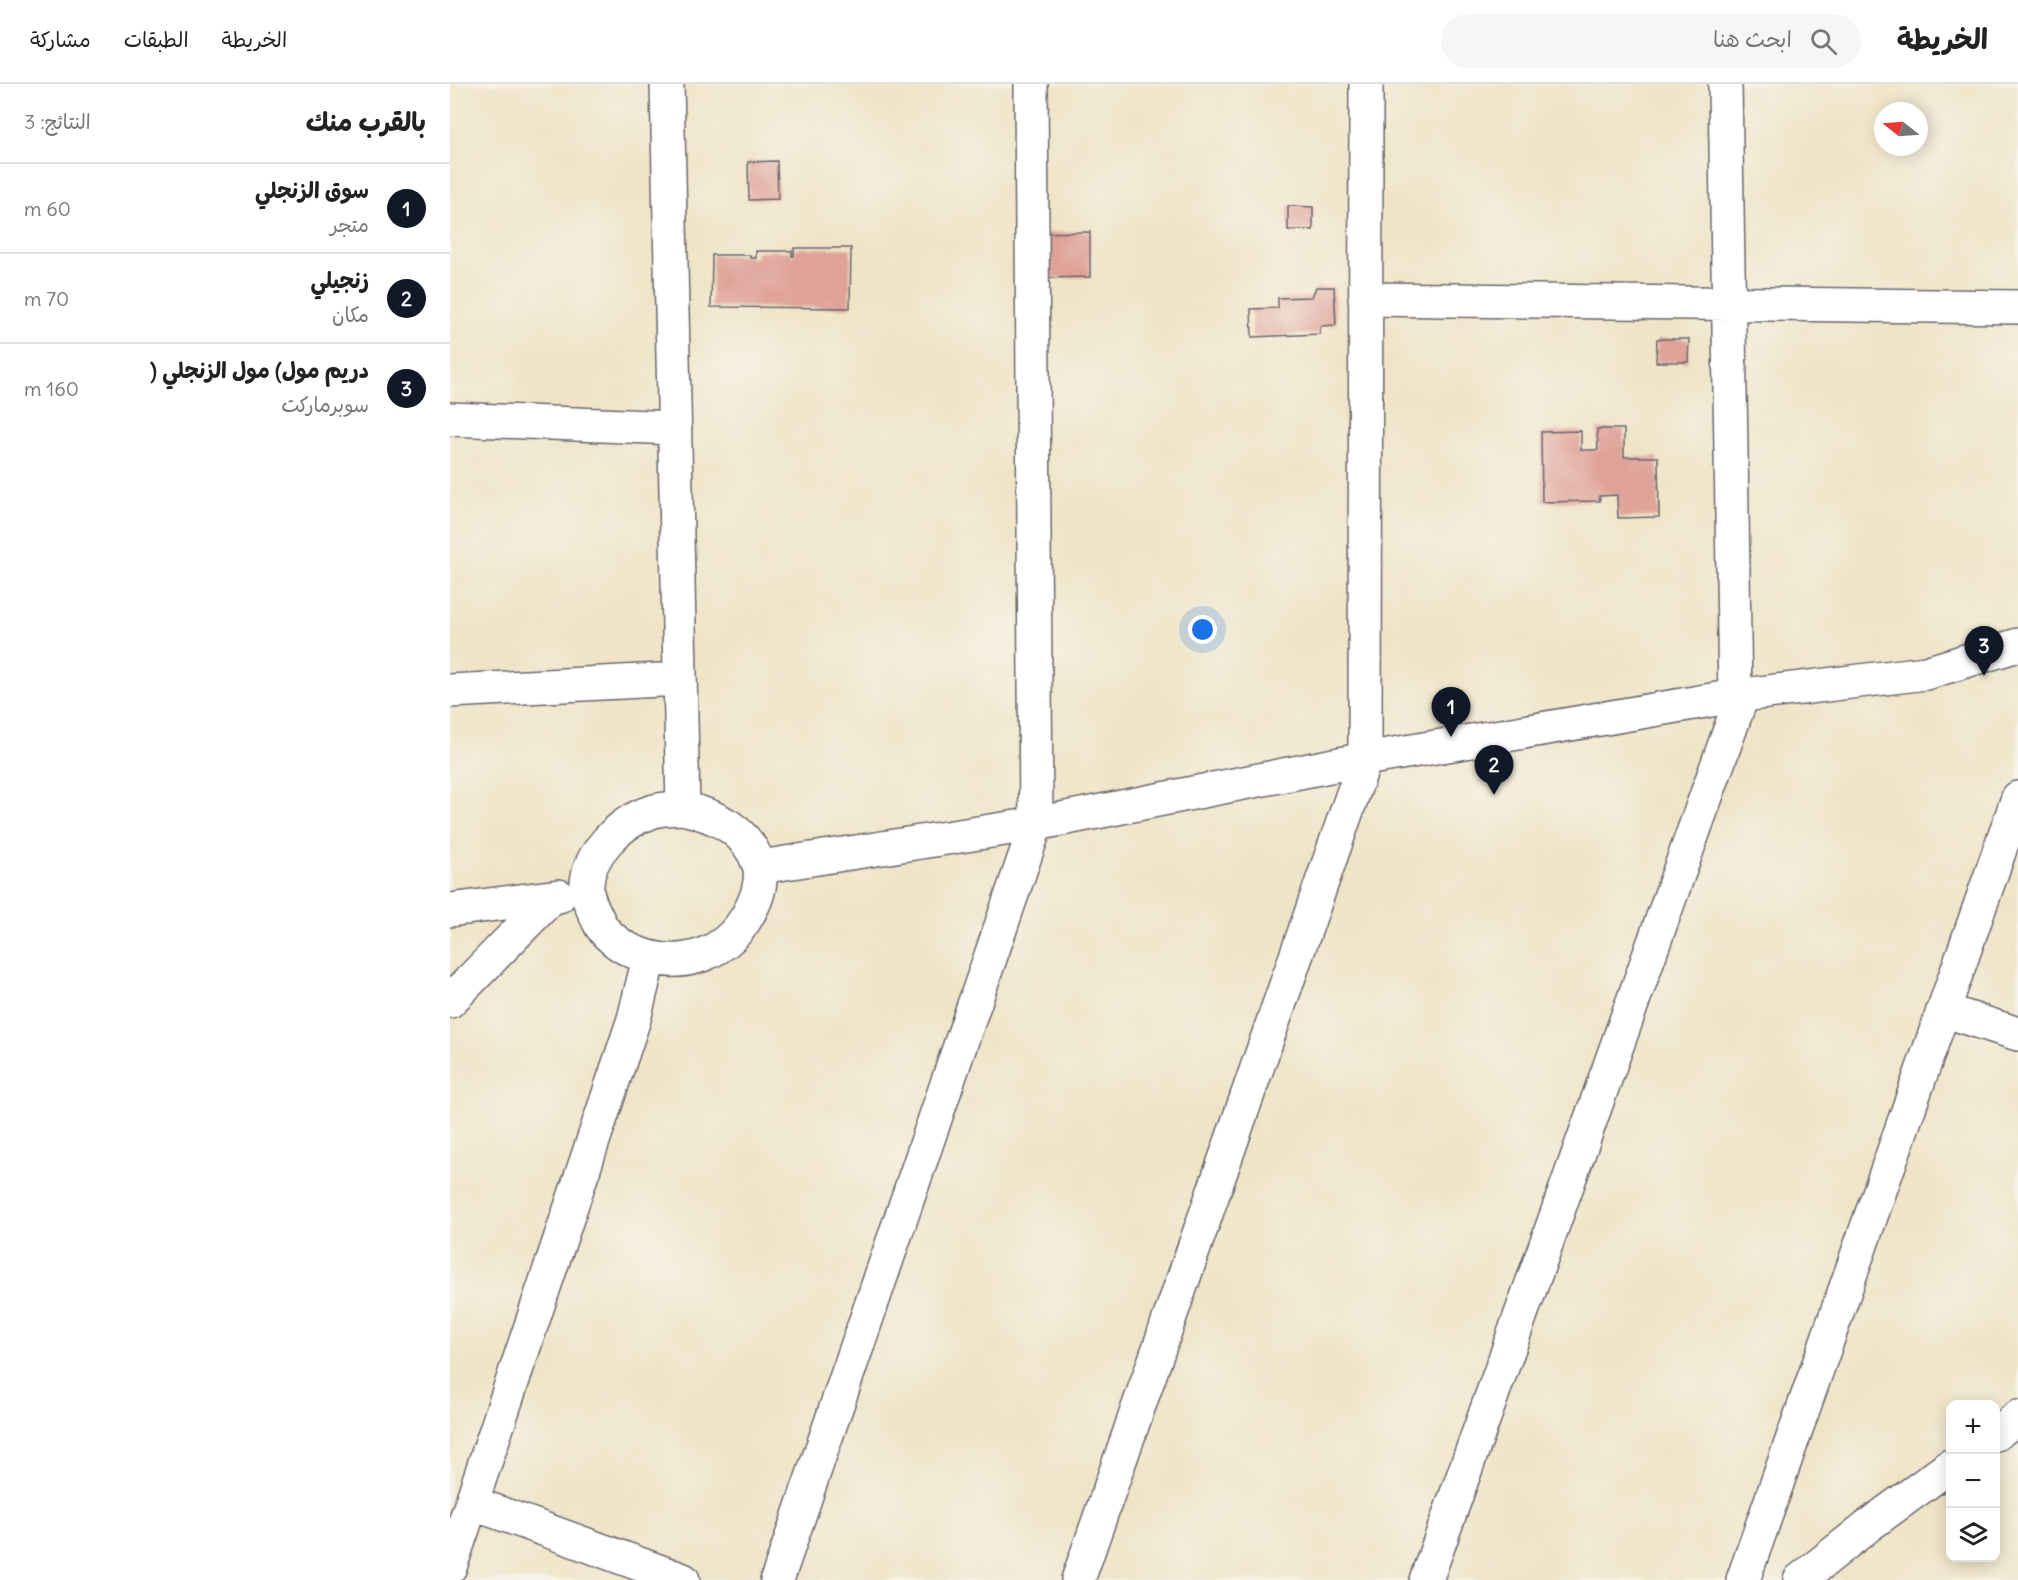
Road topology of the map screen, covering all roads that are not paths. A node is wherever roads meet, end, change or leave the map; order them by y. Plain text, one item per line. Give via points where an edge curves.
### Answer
1 (667, 84) edge
2 (1030, 84) edge
3 (1366, 84) edge
4 (1725, 84) edge
5 (1365, 299) junction
6 (1729, 303) junction
7 (2018, 307) edge
8 (450, 419) edge
9 (675, 428) junction
10 (2018, 645) edge
11 (680, 680) junction
12 (450, 691) edge
13 (1739, 696) junction
14 (1365, 759) junction
15 (2018, 798) edge
16 (683, 808) junction
17 (1036, 824) junction
18 (760, 867) junction
19 (587, 892) junction
20 (552, 897) junction
21 (450, 910) edge
22 (649, 958) junction
23 (450, 1000) edge
24 (1943, 1010) junction
25 (2018, 1034) edge
26 (2018, 1417) edge
27 (2000, 1430) edge
28 (1946, 1469) edge
29 (472, 1503) junction
30 (450, 1567) edge
31 (683, 1580) edge
32 (777, 1580) edge
33 (1078, 1580) edge
34 (1426, 1580) edge
35 (1743, 1580) edge
36 (1800, 1580) edge

1 - 9 street
2 - 17 street
3 - 5 street
4 - 6 street
5 - 6 street
5 - 14 street
6 - 7 street
6 - 13 street
8 - 9 street
9 - 11 street
10 - 13 street via 1926,673
11 - 12 street
11 - 16 street
13 - 14 street
13 - 34 street
14 - 17 street
14 - 33 street
15 - 24 street
16 - 18 street via 708,814 730,826 748,845
16 - 19 street via 653,811 625,823 603,845 590,872
17 - 18 street
17 - 32 street
18 - 22 street via 758,895 746,921 727,941 703,955 676,961
19 - 20 street
19 - 22 street via 601,927 622,947
20 - 21 street
20 - 23 street
22 - 29 street via 634,1019
24 - 25 street
24 - 35 street
26 - 27 street
28 - 36 street
29 - 30 street
29 - 31 street

